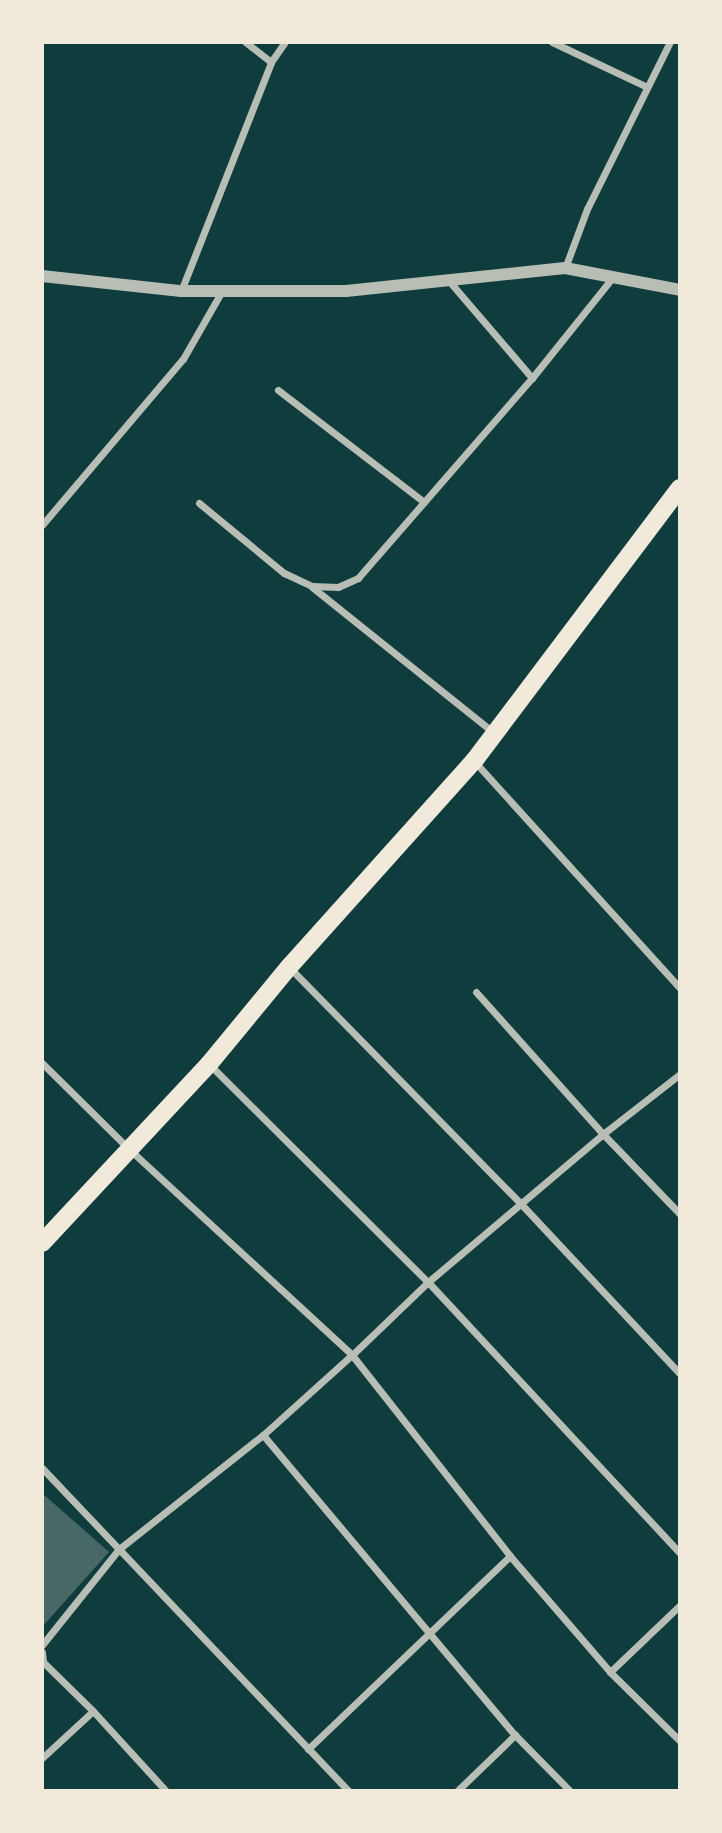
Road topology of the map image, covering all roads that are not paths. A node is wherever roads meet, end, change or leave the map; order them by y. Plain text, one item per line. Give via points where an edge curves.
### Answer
1 (245, 42) edge
2 (285, 42) edge
3 (552, 42) edge
4 (670, 42) edge
5 (271, 62) junction
6 (647, 87) junction
7 (565, 268) junction
8 (42, 276) edge
9 (613, 276) junction
10 (449, 280) junction
11 (181, 290) junction
12 (222, 290) junction
13 (680, 290) edge
14 (532, 378) junction
15 (278, 390) dead end
16 (680, 488) edge
17 (424, 502) junction
18 (199, 503) dead end
19 (42, 525) edge
20 (310, 585) junction
21 (494, 734) junction
22 (474, 761) junction
23 (289, 967) junction
24 (680, 988) edge
25 (476, 992) dead end
26 (42, 1063) edge
27 (209, 1064) junction
28 (680, 1074) edge
29 (603, 1134) junction
30 (129, 1149) junction
31 (522, 1205) junction
32 (680, 1214) edge
33 (42, 1243) edge
34 (428, 1282) junction
35 (352, 1355) junction
36 (680, 1374) edge
37 (262, 1434) junction
38 (42, 1468) edge
39 (119, 1549) junction
40 (680, 1553) edge
41 (510, 1556) junction
42 (680, 1605) edge
43 (429, 1635) junction
44 (42, 1645) edge
45 (42, 1652) edge
46 (610, 1672) junction
47 (93, 1711) junction
48 (515, 1735) junction
49 (680, 1741) edge
50 (308, 1748) junction
51 (42, 1758) edge
52 (166, 1791) edge
53 (349, 1791) edge
54 (457, 1791) edge
55 (570, 1791) edge

1 - 5 street
2 - 5 street
3 - 6 street
4 - 6 street
5 - 11 street
6 - 7 street via 587,209
7 - 9 street
7 - 10 street
8 - 11 street
9 - 13 street
9 - 14 street
10 - 12 street via 346,291
10 - 14 street
11 - 12 street
12 - 19 street via 183,359
14 - 17 street
15 - 17 street
16 - 21 main road
17 - 20 street via 358,578 338,587
18 - 20 street via 284,573
20 - 21 street
21 - 22 main road
22 - 23 main road
22 - 24 street
23 - 27 main road
23 - 31 street
25 - 29 street
26 - 30 street
27 - 30 main road
27 - 34 street
28 - 29 street
29 - 31 street
29 - 32 street
30 - 33 main road
30 - 35 street
31 - 34 street
31 - 36 street
34 - 35 street
34 - 40 street
35 - 37 street
35 - 41 street
37 - 39 street
37 - 43 street
38 - 39 street
39 - 44 street
39 - 50 street
41 - 43 street
41 - 46 street
42 - 46 street
43 - 48 street
43 - 50 street
45 - 47 street via 43,1662
46 - 49 street
47 - 51 street
47 - 52 street
48 - 54 street
48 - 55 street
50 - 53 street

